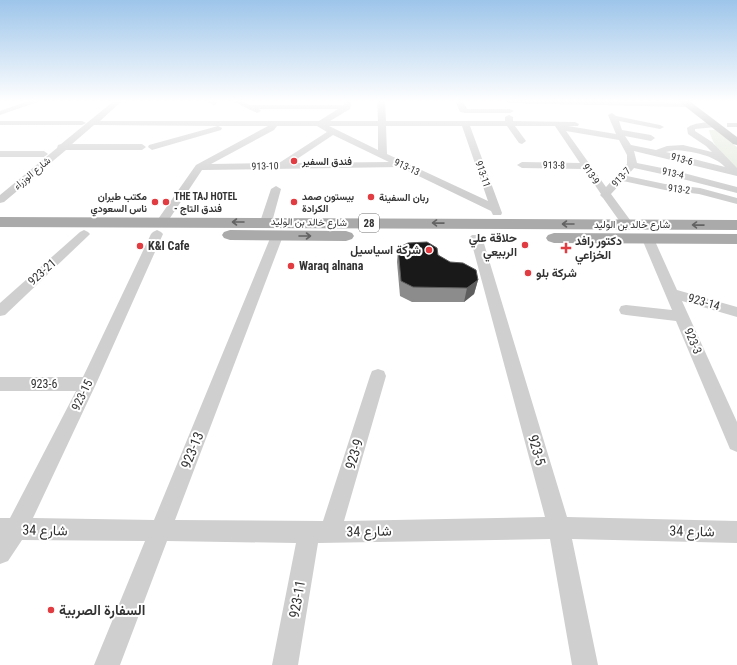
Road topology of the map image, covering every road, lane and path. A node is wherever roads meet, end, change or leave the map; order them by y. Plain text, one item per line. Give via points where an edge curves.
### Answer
1 (72, 131) edge
2 (83, 131) edge
3 (207, 131) edge
4 (265, 131) edge
5 (382, 131) edge
6 (467, 131) edge
7 (514, 131) edge
8 (562, 131) edge
9 (596, 131) edge
10 (619, 131) edge
11 (691, 131) edge
12 (722, 131) edge
13 (333, 132) joint
14 (621, 135) junction
15 (651, 138) dead end
16 (72, 140) junction
17 (135, 140) dead end
18 (522, 141) dead end
19 (737, 142) edge
20 (52, 146) junction
21 (64, 147) junction
22 (629, 147) junction
23 (658, 152) junction
24 (0, 154) edge
25 (44, 154) junction
26 (383, 155) junction
27 (723, 159) junction
28 (404, 164) junction
29 (522, 165) dead end
30 (281, 166) junction
31 (586, 166) junction
32 (632, 166) junction
33 (199, 167) junction
34 (736, 173) edge
35 (620, 178) junction
36 (0, 189) edge
37 (276, 189) dead end
38 (737, 190) edge
39 (605, 195) junction
40 (0, 200) edge
41 (737, 201) edge
42 (495, 209) junction
43 (0, 222) edge
44 (35, 222) junction
45 (500, 224) junction
46 (627, 224) junction
47 (737, 225) edge
48 (159, 228) junction
49 (272, 229) junction
50 (0, 234) edge
51 (23, 234) junction
52 (84, 234) junction
53 (476, 237) junction
54 (648, 239) junction
55 (737, 239) edge
56 (672, 293) junction
57 (626, 310) dead end
58 (0, 311) edge
59 (737, 312) edge
60 (682, 316) junction
61 (378, 376) dead end
62 (0, 384) edge
63 (88, 384) junction
64 (737, 443) edge
65 (559, 528) junction
66 (8, 529) edge
67 (159, 531) junction
68 (320, 532) junction
69 (737, 532) edge
70 (0, 552) edge
71 (107, 665) edge
72 (285, 665) edge
73 (585, 665) edge

1 - 20 street, شارع الوزراء
2 - 16 street, شارع الوزراء
3 - 21 street via 147,147
4 - 33 street
5 - 26 street
6 - 42 street, 913-11
7 - 18 street
8 - 31 street, 913-9
9 - 14 street
10 - 14 street, 913-7
11 - 27 street via 709,144
12 - 19 main road
13 - 26 street, 913-13
13 - 30 street
14 - 15 street
14 - 22 street, 913-7
16 - 17 street
16 - 21 street, شارع الوزراء
20 - 21 street
20 - 25 street, شارع الوزراء
21 - 40 street, شارع الوزراء
22 - 23 street, 913-6
22 - 32 street, 913-7
23 - 27 street via 665,148 679,147
23 - 34 street, 913-6
24 - 25 street
25 - 36 street, شارع الوزراء
26 - 28 street, 913-13
27 - 34 street
28 - 30 street, 913-10
28 - 42 street, 913-13
29 - 31 street, 913-8
30 - 33 street, 913-10
31 - 39 street, 913-9
32 - 35 street, 913-7
32 - 38 street, 913-4 via 672,172
33 - 48 street, 923-15
35 - 39 street, 913-7
35 - 41 street, 913-2 via 700,191
37 - 49 street, 923-13
39 - 46 street, 913-9
42 - 45 street, 913-11
43 - 44 main road, شارع خالد بن الوليد / 28
44 - 48 main road, شارع خالد بن الوليد / 28
44 - 51 main road
46 -> 45 main road, شارع خالد بن الوليد / 28
45 -> 49 main road, شارع خالد بن الوليد / 28
47 -> 46 main road, شارع خالد بن الوليد / 28
48 - 49 main road, شارع خالد بن الوليد / 28
48 - 52 main road, شارع خالد بن الوليد / 28
48 - 63 street, 923-15
49 -> 53 main road, شارع خالد بن الوليد / 28
49 - 67 street, 923-13 via 253,301
50 - 51 main road, شارع خالد بن الوليد / 28
51 - 52 main road, شارع خالد بن الوليد / 28
52 - 58 street, 923-21
53 - 54 main road, شارع خالد بن الوليد / 28
53 - 65 street, 923-5
54 - 55 main road, شارع خالد بن الوليد / 28
54 - 56 street, 923-3
56 - 59 street, 923-14
56 - 60 street, 923-3
57 - 60 street
60 - 64 street, 923-3
61 - 68 street, 923-9
62 - 63 street, 923-6
63 - 66 street, 923-15
65 - 68 street, شارع 34
65 - 69 street, شارع 34
65 - 73 street, 923-5
66 - 67 street, شارع 34
66 - 70 street, 923-15
67 - 68 street, شارع 34
67 - 71 street, 923-13
68 - 72 street, 923-11

